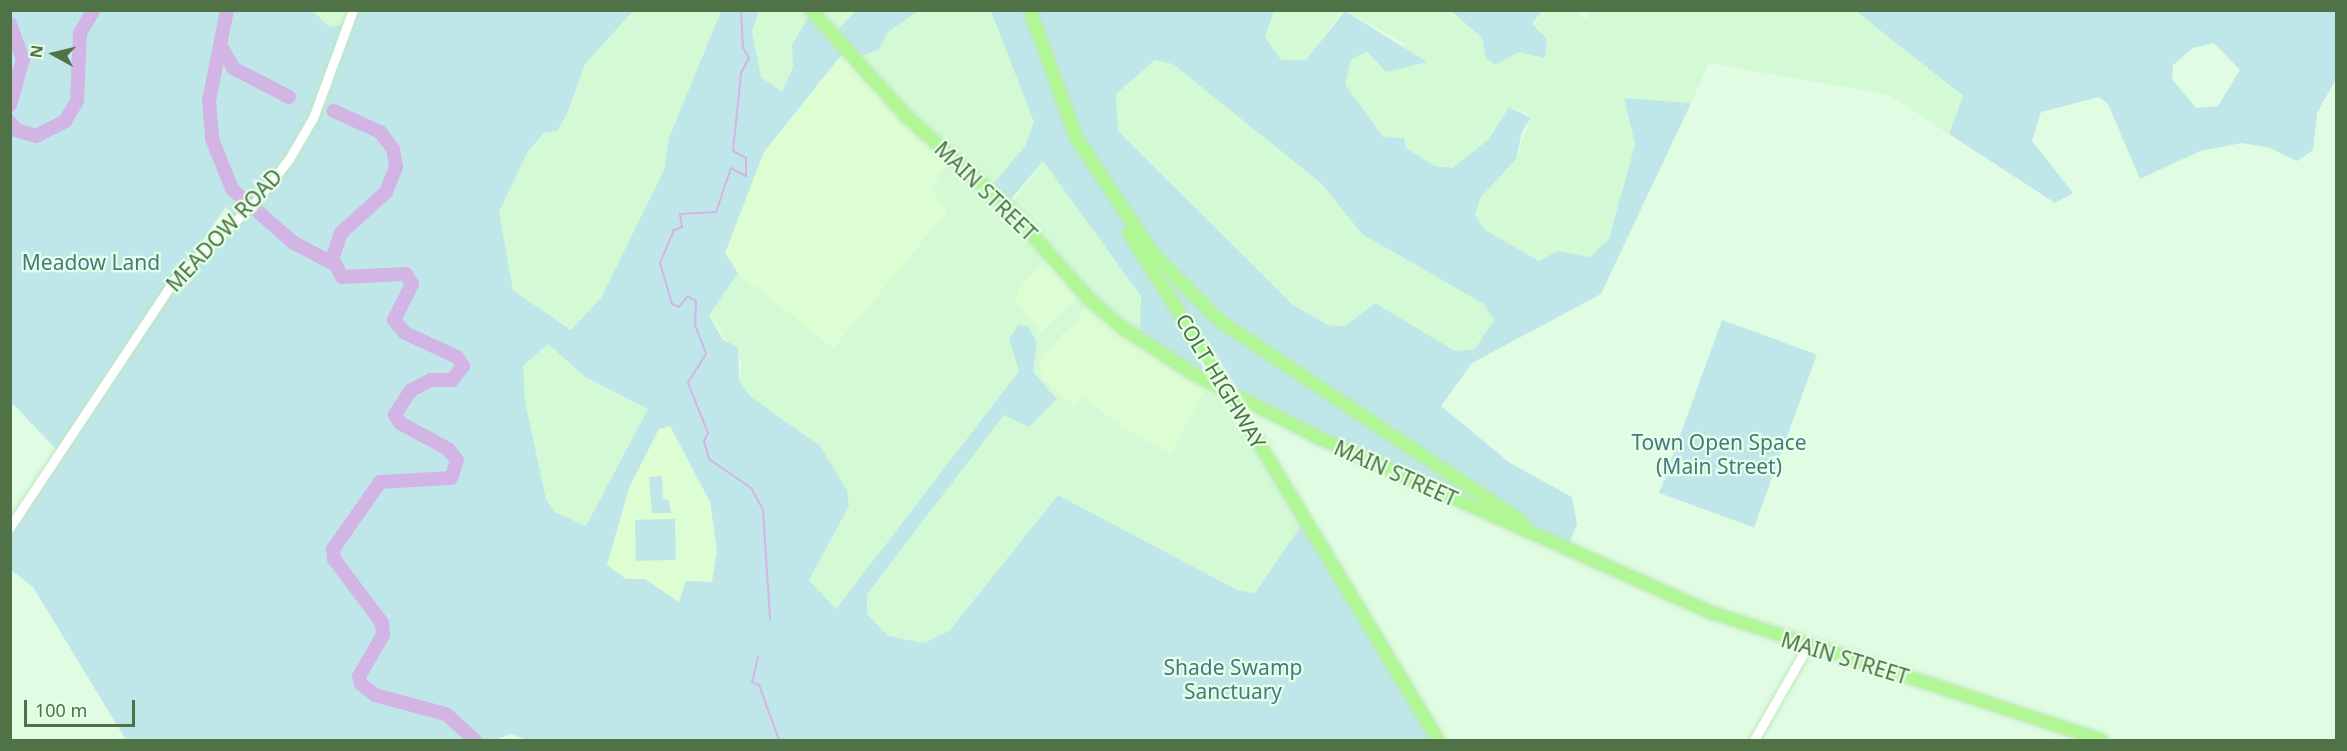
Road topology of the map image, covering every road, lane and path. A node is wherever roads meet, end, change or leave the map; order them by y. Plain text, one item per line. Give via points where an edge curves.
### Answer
1 (353, 10) edge
2 (812, 10) edge
3 (1030, 10) edge
4 (1074, 134) junction
5 (10, 527) edge
6 (1567, 548) junction
7 (1807, 647) junction
8 (1438, 741) edge
9 (1754, 741) edge
10 (2102, 741) edge

1 - 5 street, MEADOW ROAD via 313,118 257,200 174,280
2 - 6 highway, MAIN STREET via 906,116 1009,208 1089,299 1126,331 1281,420
3 - 4 highway, COLT HIGHWAY
4 - 6 highway via 1154,254 1220,321
4 - 8 highway, COLT HIGHWAY, bridge via 1105,195
6 - 7 highway, MAIN STREET via 1710,612
7 - 9 street
7 - 10 highway, MAIN STREET

